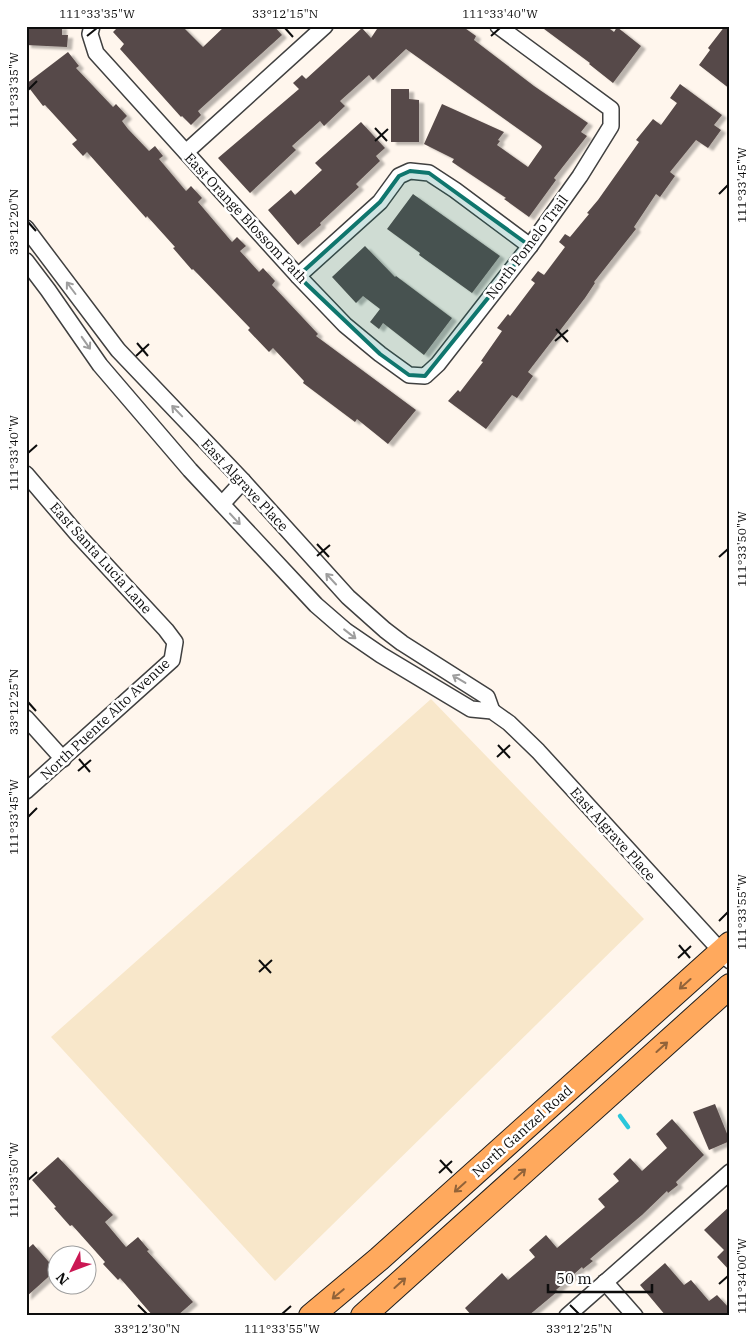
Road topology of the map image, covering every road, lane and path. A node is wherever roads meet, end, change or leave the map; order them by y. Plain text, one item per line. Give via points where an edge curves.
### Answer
1 (325, 26) edge
2 (498, 26) edge
3 (91, 30) edge
4 (186, 152) junction
5 (26, 228) edge
6 (530, 246) junction
7 (26, 261) edge
8 (298, 276) junction
9 (425, 376) joint
10 (26, 474) edge
11 (244, 481) junction
12 (222, 504) junction
13 (175, 642) joint
14 (492, 711) junction
15 (26, 718) edge
16 (63, 759) junction
17 (26, 791) edge
18 (727, 952) edge
19 (730, 986) edge
20 (730, 1172) edge
21 (605, 1282) junction
22 (311, 1316) edge
23 (363, 1316) edge
24 (567, 1316) edge
25 (635, 1316) edge

1 - 4 street
2 - 6 street, North Pomelo Trail via 611,109 611,126
3 - 4 street, East Orange Blossom Path via 96,53
4 - 8 street, East Orange Blossom Path
11 -> 5 street, East Algrave Place via 118,350
6 - 8 street via 429,173 410,171 399,176 380,202
6 - 9 street, North Pomelo Trail via 438,364
7 -> 12 street, East Algrave Place via 100,365
8 - 9 street, East Orange Blossom Path via 345,325 380,354 409,375
10 - 13 street, East Santa Lucia Lane
11 - 12 street
14 -> 11 street, East Algrave Place via 487,696 411,649 362,610 330,579
12 -> 14 street, East Algrave Place via 299,588 346,631 381,656 471,709
13 - 16 street, North Puente Alto Avenue via 172,660
14 - 18 street, East Algrave Place via 528,741
15 - 16 street
16 - 17 street, North Puente Alto Avenue
18 -> 22 main road, North Gantzel Road
23 -> 19 main road
20 - 21 street
21 - 24 street
21 - 25 street

